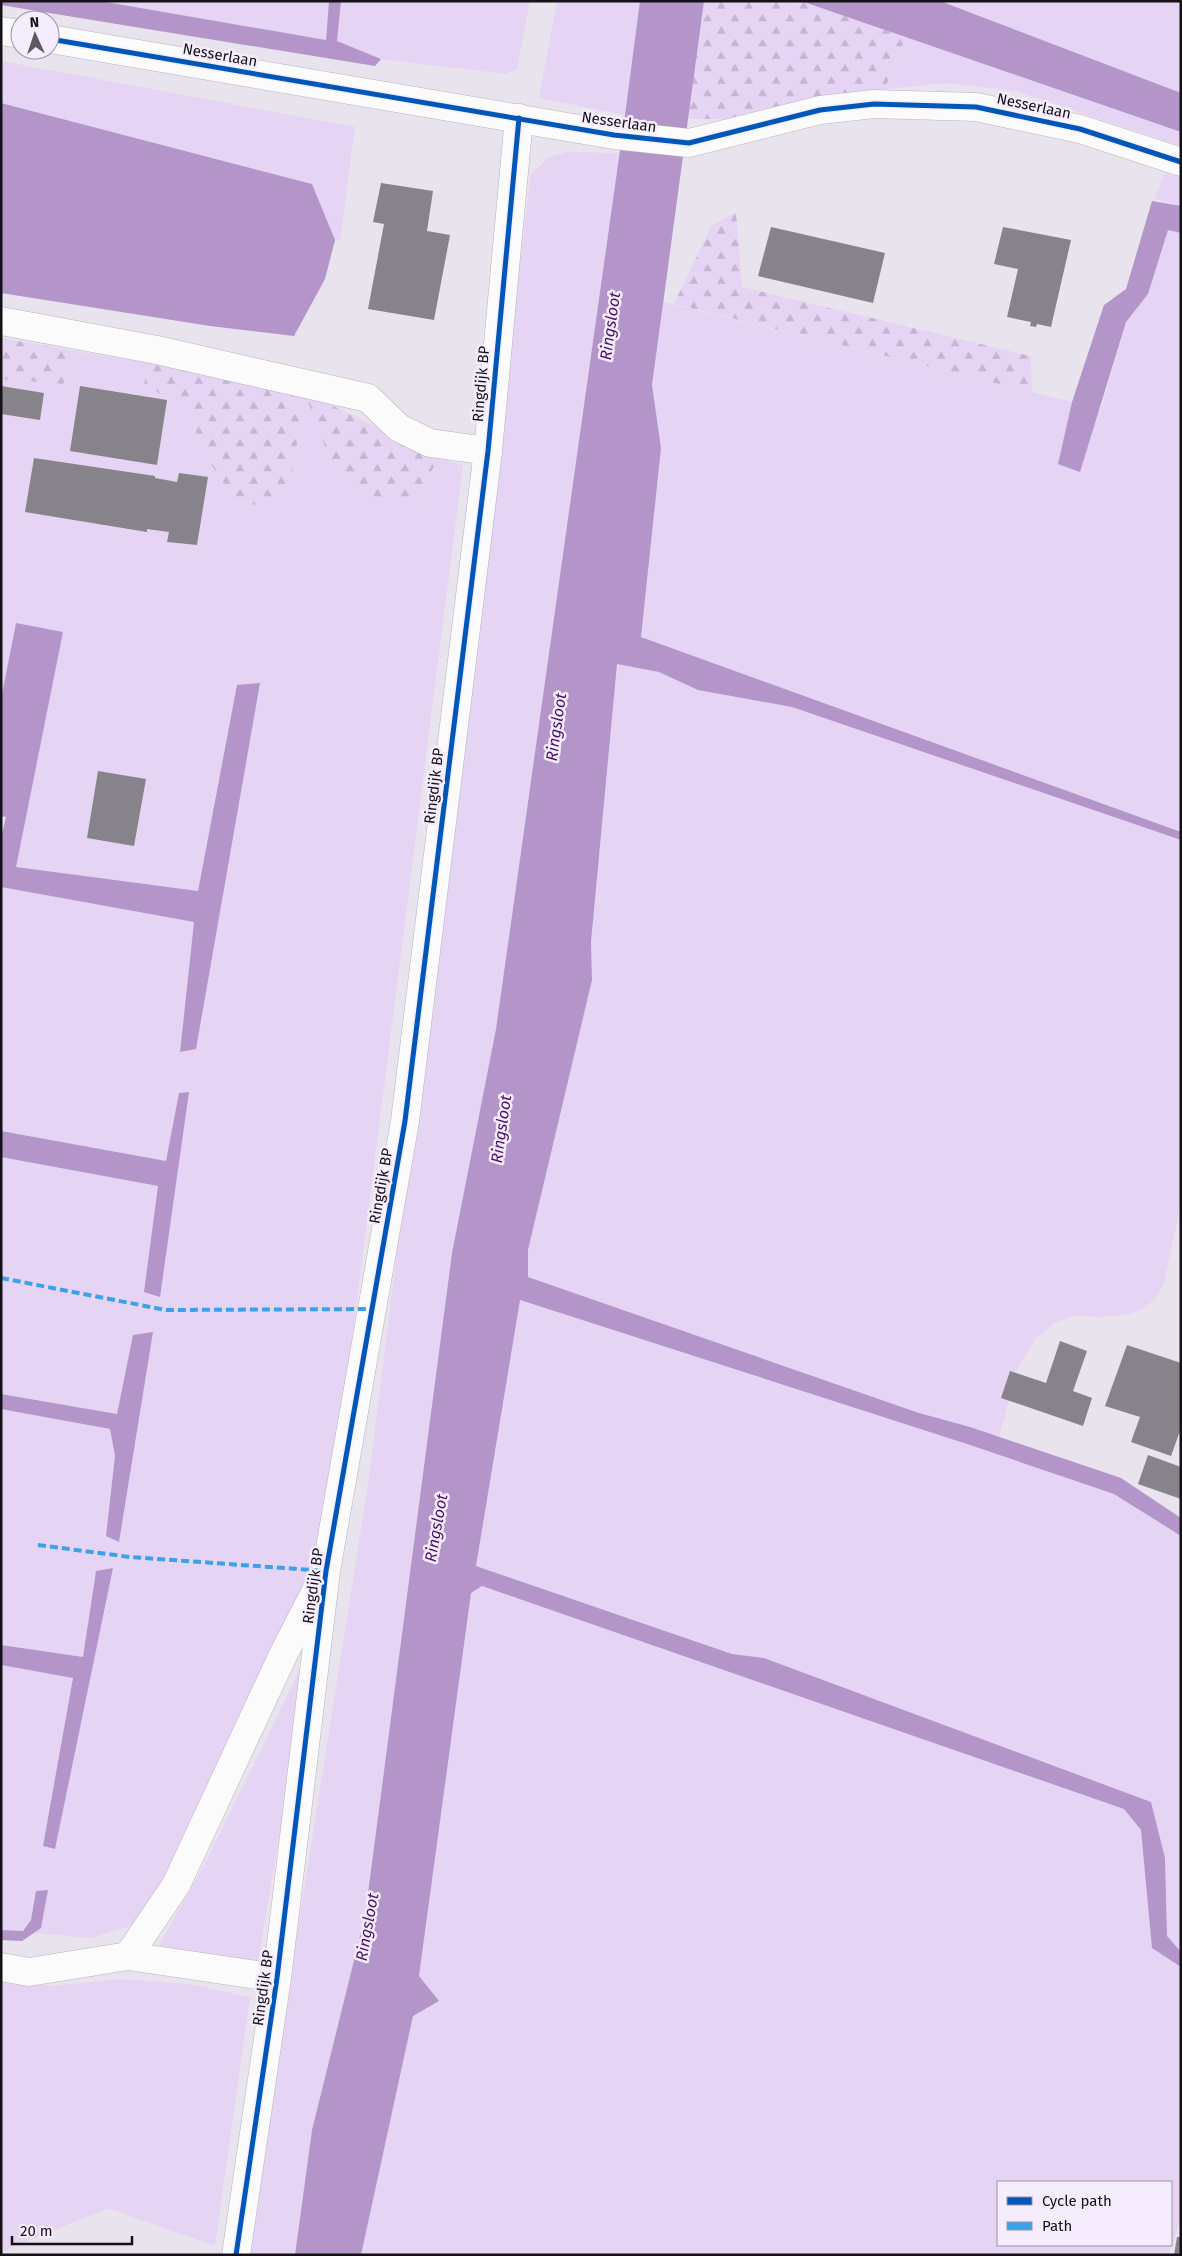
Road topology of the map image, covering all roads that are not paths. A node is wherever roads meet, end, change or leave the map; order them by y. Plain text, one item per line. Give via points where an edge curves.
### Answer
1 (60, 41) edge
2 (519, 118) junction
3 (1181, 162) edge
4 (1, 321) edge
5 (488, 452) junction
6 (326, 1571) junction
7 (128, 1956) junction
8 (1, 1967) edge
9 (278, 1978) junction
10 (236, 2255) edge

1 - 2 street, Nesserlaan
2 - 3 street, Nesserlaan via 614,135 689,143 820,110 874,104 976,108 1080,129
2 - 5 street, Ringdijk BP
4 - 5 street via 157,350 368,398 399,428 430,442
5 - 6 street, Ringdijk BP via 405,1121
6 - 7 street, Ringdijk BP via 283,1655 176,1885
6 - 9 street, Ringdijk BP
7 - 8 street, Ringdijk BP via 29,1972
7 - 9 street, Ringdijk BP
9 - 10 street, Ringdijk BP

